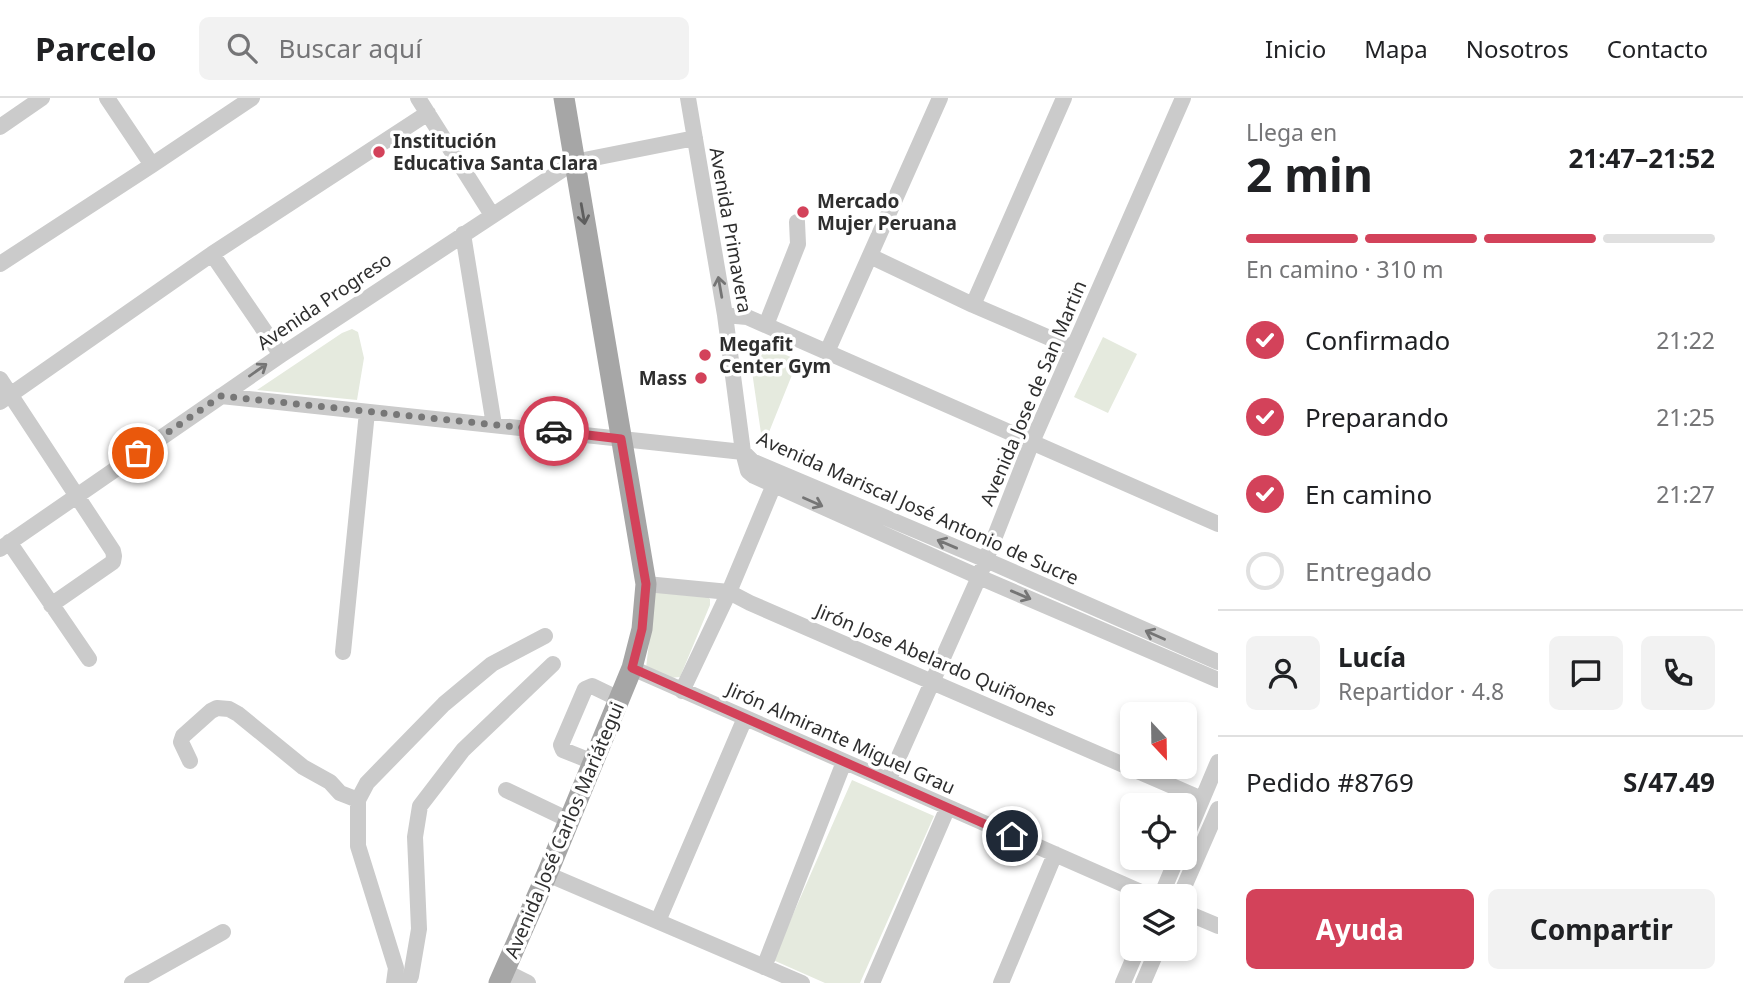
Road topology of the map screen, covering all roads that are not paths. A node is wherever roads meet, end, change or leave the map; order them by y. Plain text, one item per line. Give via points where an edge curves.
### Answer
1 (107, 98) edge
2 (252, 98) edge
3 (564, 98) edge
4 (688, 98) edge
5 (940, 98) edge
6 (1064, 98) edge
7 (1180, 99) edge
8 (35, 100) edge
9 (422, 102) edge
10 (0, 127) edge
11 (695, 138) junction
12 (575, 162) junction
13 (152, 165) junction
14 (492, 215) junction
15 (797, 222) dead end
16 (463, 234) junction
17 (212, 254) junction
18 (870, 256) junction
19 (0, 264) edge
20 (973, 305) junction
21 (725, 315) junction
22 (766, 325) junction
23 (1073, 348) junction
24 (827, 352) junction
25 (281, 355) junction
26 (0, 379) edge
27 (221, 396) junction
28 (5, 398) edge
29 (367, 412) junction
30 (494, 425) junction
31 (621, 439) junction
32 (1032, 442) junction
33 (743, 452) junction
34 (776, 478) junction
35 (76, 495) junction
36 (1218, 524) edge
37 (5, 545) edge
38 (985, 560) junction
39 (979, 577) junction
40 (646, 584) junction
41 (729, 592) junction
42 (51, 605) junction
43 (545, 636) dead end
44 (343, 652) dead end
45 (89, 659) dead end
46 (1218, 662) edge
47 (553, 664) dead end
48 (632, 668) junction
49 (1218, 680) edge
50 (932, 681) junction
51 (682, 691) junction
52 (619, 699) junction
53 (745, 718) junction
54 (190, 761) dead end
55 (593, 762) junction
56 (844, 762) junction
57 (1218, 762) edge
58 (888, 781) junction
59 (506, 790) dead end
60 (1202, 799) junction
61 (358, 800) junction
62 (948, 807) junction
63 (1218, 809) edge
64 (1197, 811) edge
65 (569, 820) junction
66 (1055, 854) junction
67 (547, 874) junction
68 (1123, 884) edge
69 (1186, 884) edge
70 (1197, 917) edge
71 (658, 921) junction
72 (1218, 926) edge
73 (223, 932) dead end
74 (1132, 961) edge
75 (1152, 961) edge
76 (764, 967) junction
77 (501, 977) edge
78 (132, 983) edge
79 (394, 983) edge
80 (408, 983) edge
81 (528, 983) edge
82 (802, 983) edge
83 (872, 983) edge
84 (1001, 983) edge
85 (1123, 983) edge
86 (1143, 983) edge

1 - 13 street
2 - 13 street
3 - 12 main road, Avenida José Carlos Mariátegui
4 - 11 street, Avenida Primavera
5 - 18 street
6 - 20 street
7 - 23 street, Avenida Jose de San Martin
8 - 10 street
9 - 14 street
9 - 17 street
11 - 12 street, Avenida Progreso
21 -> 11 street, Avenida Primavera
12 - 14 street, Avenida Progreso
12 -> 31 main road, Avenida José Carlos Mariátegui
13 - 19 street
14 - 16 street, Avenida Progreso
15 - 22 street via 797,244
16 - 25 street, Avenida Progreso
16 - 30 street
17 - 25 street
17 - 28 street
18 - 20 street
18 - 24 street
20 - 23 street
21 - 22 street
21 - 33 street, Avenida Primavera
22 - 24 street
23 - 32 street, Avenida Jose de San Martin
24 - 32 street
27 -> 25 street, Avenida Progreso
26 - 28 street
27 - 29 street
27 - 35 street, Avenida Progreso
28 - 35 street
29 - 30 street
29 - 44 street
30 - 31 street
31 - 33 street
31 - 40 main road, Avenida José Carlos Mariátegui
32 - 36 street
32 - 38 street, Avenida Jose de San Martin
33 - 34 street, Avenida Mariscal José Antonio de Sucre
38 -> 34 street, Avenida Mariscal José Antonio de Sucre
34 -> 39 street, Avenida Mariscal José Antonio de Sucre
34 - 41 street
35 - 37 street, Avenida Progreso
35 - 42 street via 113,551 113,562
37 - 42 street
38 - 39 street, Avenida Jose de San Martin
46 -> 38 street, Avenida Mariscal José Antonio de Sucre
39 -> 49 street, Avenida Mariscal José Antonio de Sucre
39 - 50 street, Avenida Jose de San Martin
40 - 41 street, Jirón Jose Abelardo Quiñones
40 - 48 main road, Avenida José Carlos Mariátegui
41 - 50 street, Jirón Jose Abelardo Quiñones
41 - 51 street
42 - 45 street
43 - 61 street via 492,664 444,704 367,783
47 - 80 street via 463,750 420,806 415,837 419,929
48 - 51 street, Jirón Almirante Miguel Grau
48 - 52 main road, Avenida José Carlos Mariátegui
50 - 58 street, Avenida Jose de San Martin
50 - 60 street, Jirón Jose Abelardo Quiñones
51 - 53 street, Jirón Almirante Miguel Grau
52 - 55 main road, Avenida José Carlos Mariátegui
52 - 55 street via 592,687 585,689 561,745
53 - 56 street, Jirón Almirante Miguel Grau
53 - 71 street
54 - 61 street via 181,742 183,736 217,708 229,709 303,767
55 - 65 main road, Avenida José Carlos Mariátegui
56 - 58 street, Jirón Almirante Miguel Grau
56 - 76 street
57 - 60 street
58 - 62 street, Jirón Almirante Miguel Grau
59 - 65 street
60 - 64 street
61 - 79 street via 358,846 396,968
62 - 66 street, Jirón Almirante Miguel Grau
62 - 83 street
63 - 69 street
65 - 67 main road, Avenida José Carlos Mariátegui
66 - 68 street, Jirón Almirante Miguel Grau
66 - 84 street
67 - 71 street
67 - 77 main road, Avenida José Carlos Mariátegui
70 - 72 street
71 - 76 street
73 - 78 street
74 - 85 street
75 - 86 street
76 - 82 street
77 - 81 street

